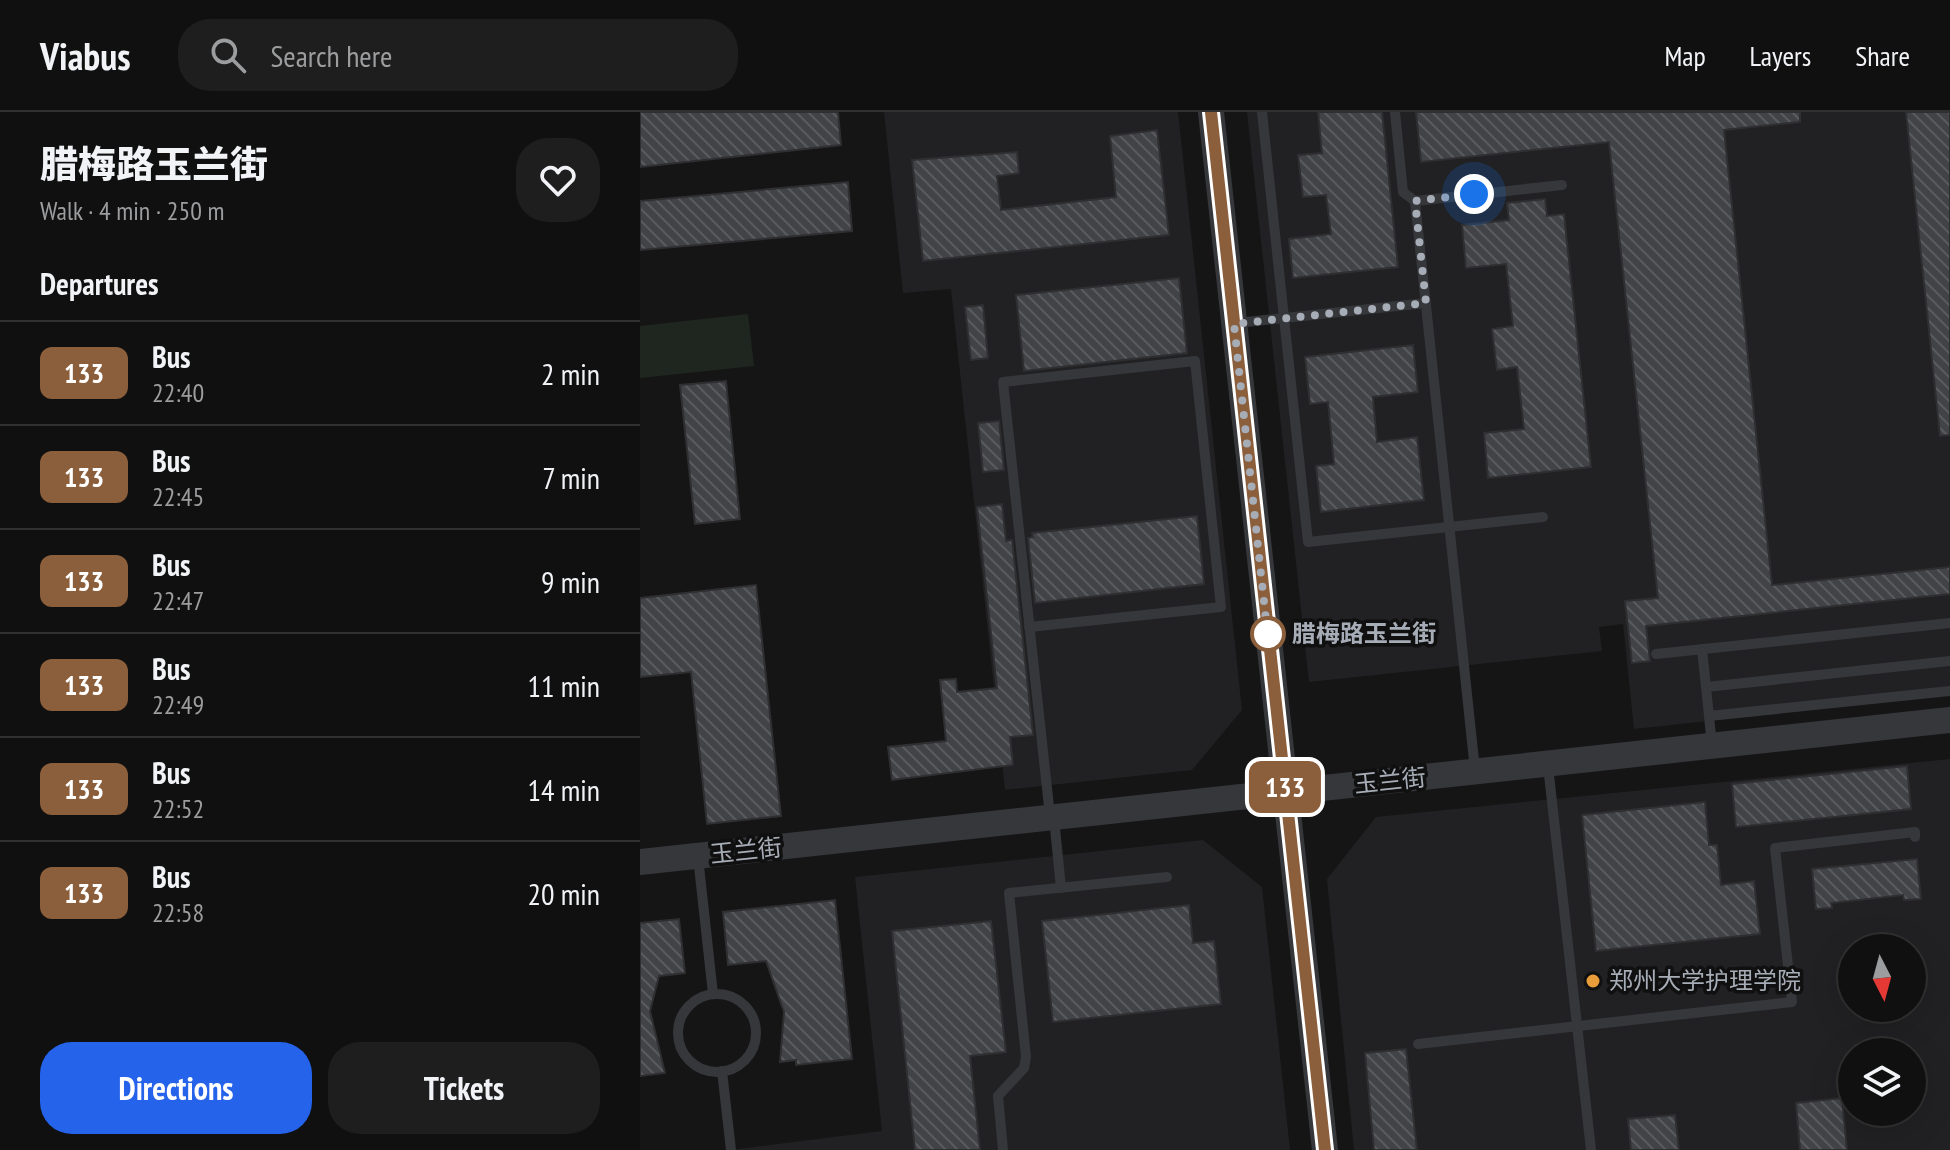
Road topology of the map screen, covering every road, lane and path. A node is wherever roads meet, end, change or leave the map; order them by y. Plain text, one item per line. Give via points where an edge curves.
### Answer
1 (1211, 112) edge
2 (1262, 112) edge
3 (1395, 112) edge
4 (1562, 185) dead end
5 (1415, 201) junction
6 (1426, 303) junction
7 (1284, 318) junction
8 (1234, 324) junction
9 (1543, 517) dead end
10 (1449, 527) junction
11 (1950, 623) edge
12 (1029, 627) junction
13 (1702, 649) junction
14 (1656, 654) dead end
15 (1950, 661) edge
16 (1706, 687) junction
17 (1950, 691) edge
18 (1709, 716) junction
19 (1950, 720) edge
20 (1712, 745) junction
21 (1548, 764) junction
22 (1475, 772) junction
23 (1285, 792) junction
24 (1052, 818) junction
25 (1915, 837) dead end
26 (698, 856) junction
27 (640, 862) edge
28 (1167, 877) dead end
29 (1061, 888) junction
30 (713, 994) junction
31 (1577, 1026) junction
32 (1418, 1044) dead end
33 (722, 1071) junction
34 (731, 1150) edge
35 (1003, 1150) edge
36 (1325, 1150) edge
37 (1591, 1150) edge

1 - 8 street
2 - 7 lane
3 - 5 lane via 1403,192
4 - 5 lane
5 - 6 lane
6 - 7 lane
6 - 10 lane
7 - 8 lane
7 - 10 lane via 1308,542
8 - 23 street
9 - 10 lane
10 - 22 lane
11 - 13 lane
12 - 12 lane via 1003,382 1195,361 1221,607
12 - 24 lane
13 - 14 lane
13 - 16 lane
15 - 16 lane
16 - 18 lane
17 - 18 lane
18 - 20 lane
19 - 20 street, 玉兰街
20 - 21 street, 玉兰街
21 - 22 street, 玉兰街
21 - 31 lane
22 - 23 street, 玉兰街
23 - 24 street, 玉兰街
23 - 36 street
24 - 26 street, 玉兰街
24 - 29 lane
25 - 31 lane via 1915,832 1775,848 1792,1002
26 - 27 street, 玉兰街
26 - 30 lane
28 - 29 lane
29 - 35 lane via 1009,893 1026,1057 1024,1068 998,1096
30 - 33 lane via 744,1004 756,1031 745,1060
30 - 33 lane via 689,1005 678,1033 689,1060 705,1070
31 - 32 lane
31 - 37 lane
33 - 34 lane

